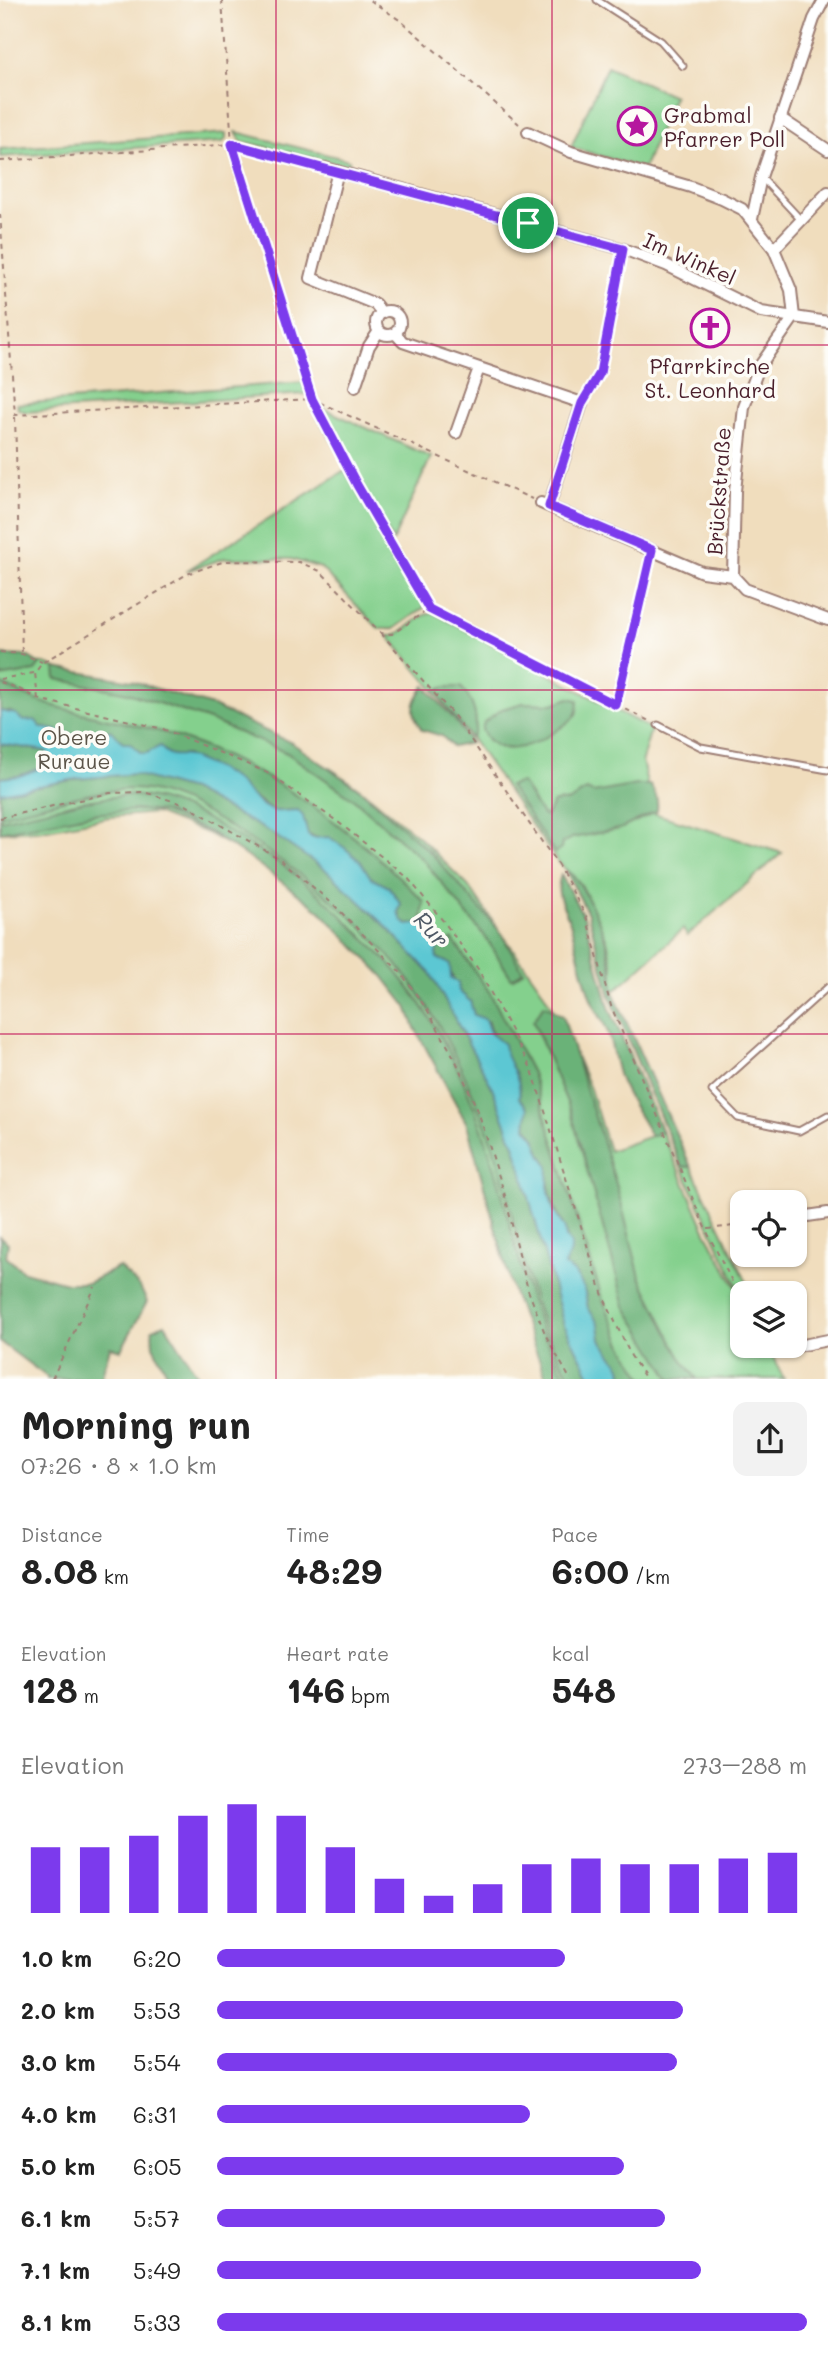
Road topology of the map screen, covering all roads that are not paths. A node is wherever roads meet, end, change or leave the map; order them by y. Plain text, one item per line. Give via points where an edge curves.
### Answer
1 (597, 0) edge
2 (821, 1) edge
3 (683, 66) dead end
4 (780, 118) junction
5 (528, 132) road end
6 (828, 150) edge
7 (325, 168) road end
8 (338, 171) junction
9 (761, 177) junction
10 (828, 192) edge
11 (752, 219) junction
12 (801, 220) junction
13 (774, 249) junction
14 (382, 313) junction
15 (794, 317) junction
16 (828, 322) edge
17 (379, 331) junction
18 (395, 333) junction
19 (479, 368) junction
20 (355, 387) dead end
21 (456, 433) dead end
22 (733, 576) junction
23 (828, 620) edge
24 (658, 725) road end
25 (828, 770) edge
26 (828, 987) edge
27 (828, 1115) edge
28 (828, 1213) edge
29 (807, 1216) edge
30 (828, 1340) edge
31 (807, 1344) edge

1 - 3 lane via 661,41
2 - 4 street
4 - 6 street
4 - 9 street
5 - 11 street via 571,152 722,199
7 - 8 street, Im Winkel
8 - 14 street via 311,278 375,304
8 - 15 street, Im Winkel via 623,249 761,312
9 - 11 street
9 - 12 lane
10 - 12 street
11 - 13 street
12 - 13 street
13 - 15 street via 791,290
14 - 17 street via 377,320
14 - 18 street via 394,312 399,318
15 - 16 street, Im Winkel
15 - 22 street, Brückstraße via 759,367 744,407 735,491
17 - 18 street
17 - 20 street
18 - 19 street via 403,342
19 - 21 street
19 - 22 street via 582,403 545,505 702,572
22 - 23 street, Brückstraße via 745,589
24 - 25 lane via 701,747
26 - 27 lane via 712,1091 738,1118 799,1131
28 - 29 street
30 - 31 street

